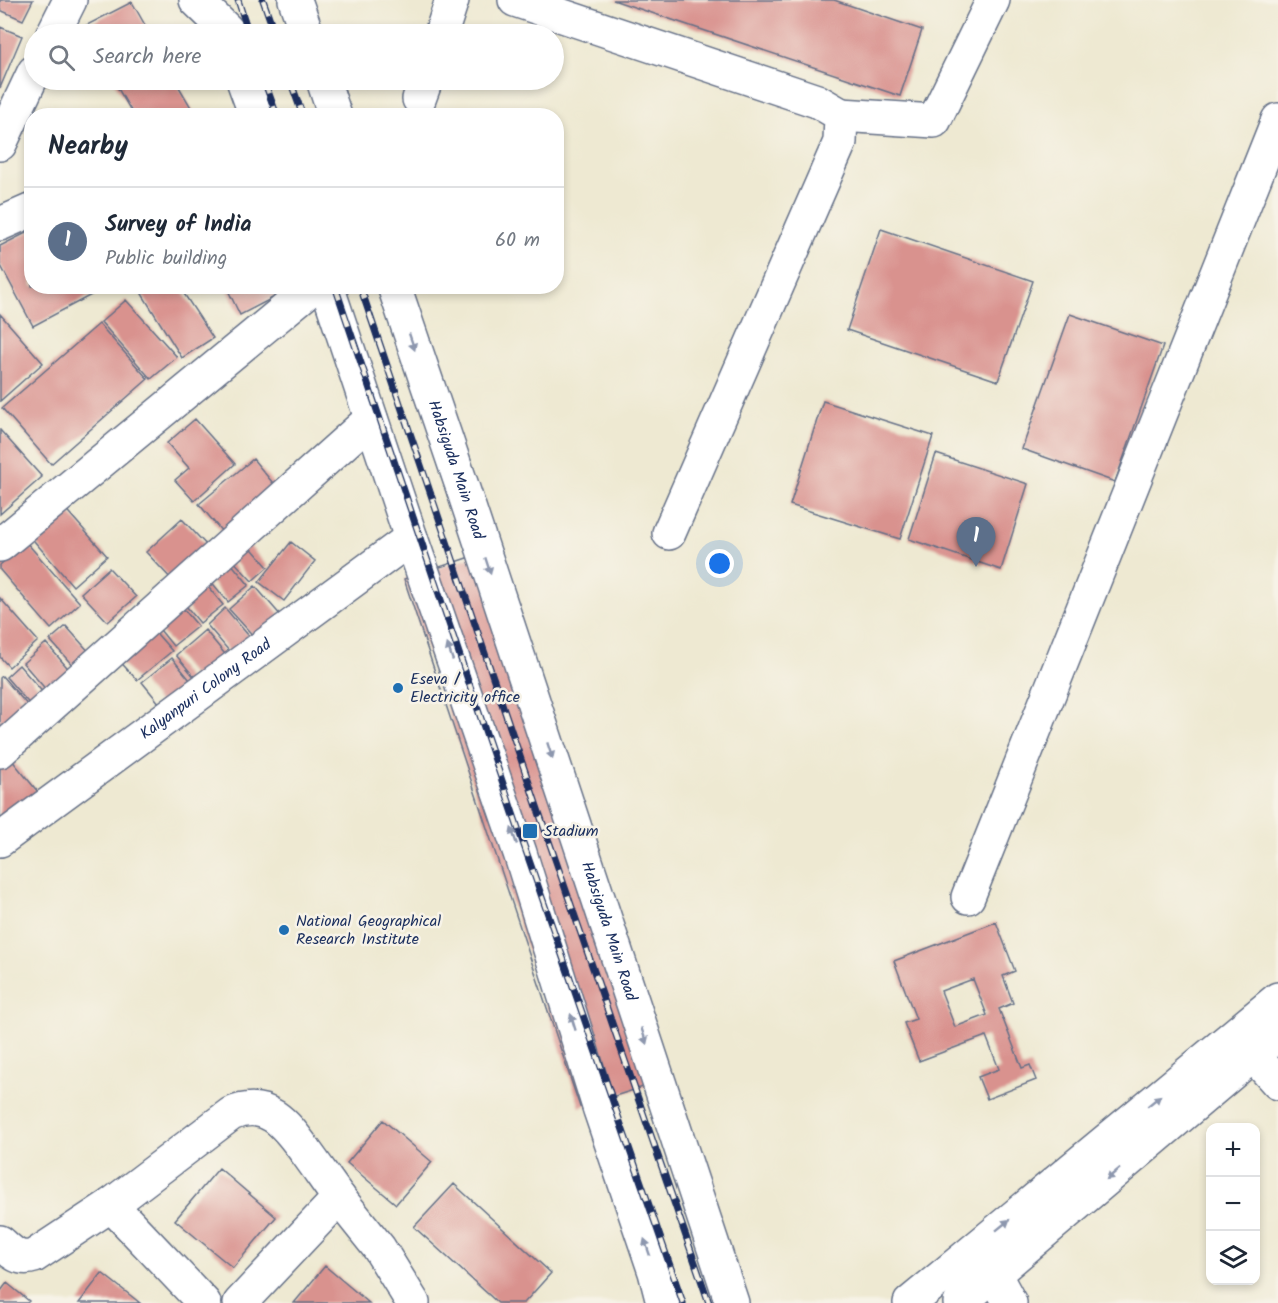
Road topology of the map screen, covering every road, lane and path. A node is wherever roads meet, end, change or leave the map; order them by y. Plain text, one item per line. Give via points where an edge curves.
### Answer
1 (70, 0) edge
2 (196, 0) edge
3 (295, 0) edge
4 (452, 0) edge
5 (515, 0) edge
6 (993, 0) edge
7 (224, 22) edge
8 (58, 24) edge
9 (303, 24) edge
10 (444, 24) edge
11 (26, 90) edge
12 (246, 90) edge
13 (326, 90) edge
14 (250, 108) edge
15 (332, 108) edge
16 (841, 115) junction
17 (1278, 120) edge
18 (0, 144) edge
19 (24, 214) edge
20 (0, 224) edge
21 (304, 294) edge
22 (330, 294) edge
23 (396, 294) edge
24 (371, 419) junction
25 (669, 533) dead end
26 (411, 538) junction
27 (0, 544) edge
28 (0, 751) edge
29 (0, 840) edge
30 (968, 897) dead end
31 (1278, 999) edge
32 (1278, 1034) edge
33 (1253, 1055) junction
34 (1278, 1083) edge
35 (339, 1198) junction
36 (111, 1205) junction
37 (0, 1242) edge
38 (979, 1245) junction
39 (994, 1274) junction
40 (204, 1303) edge
41 (240, 1303) edge
42 (413, 1303) edge
43 (663, 1303) edge
44 (732, 1303) edge
45 (910, 1303) edge
46 (960, 1303) edge
47 (1010, 1303) edge

1 - 8 street
2 - 7 street
3 - 9 street
4 - 10 street
5 - 16 street via 817,101
6 - 16 street via 934,121
11 - 18 street
12 - 14 street
13 - 15 street
16 - 25 street via 840,142
17 - 30 street
19 - 20 street
21 - 27 street
22 - 24 street
23 -> 44 street, Habsiguda Main Road
24 - 26 street
24 - 28 street
26 - 29 street, Kalyanpuri Colony Road
43 -> 26 street via 520,853
38 -> 31 street
32 - 33 street
33 - 34 street
33 -> 39 street
35 - 36 street via 287,1126 264,1111 241,1110
35 - 41 street
35 - 42 street via 379,1248
36 - 37 street via 34,1256 21,1258
36 - 40 street
38 - 39 street
38 - 45 street
39 - 46 street
39 - 47 street

